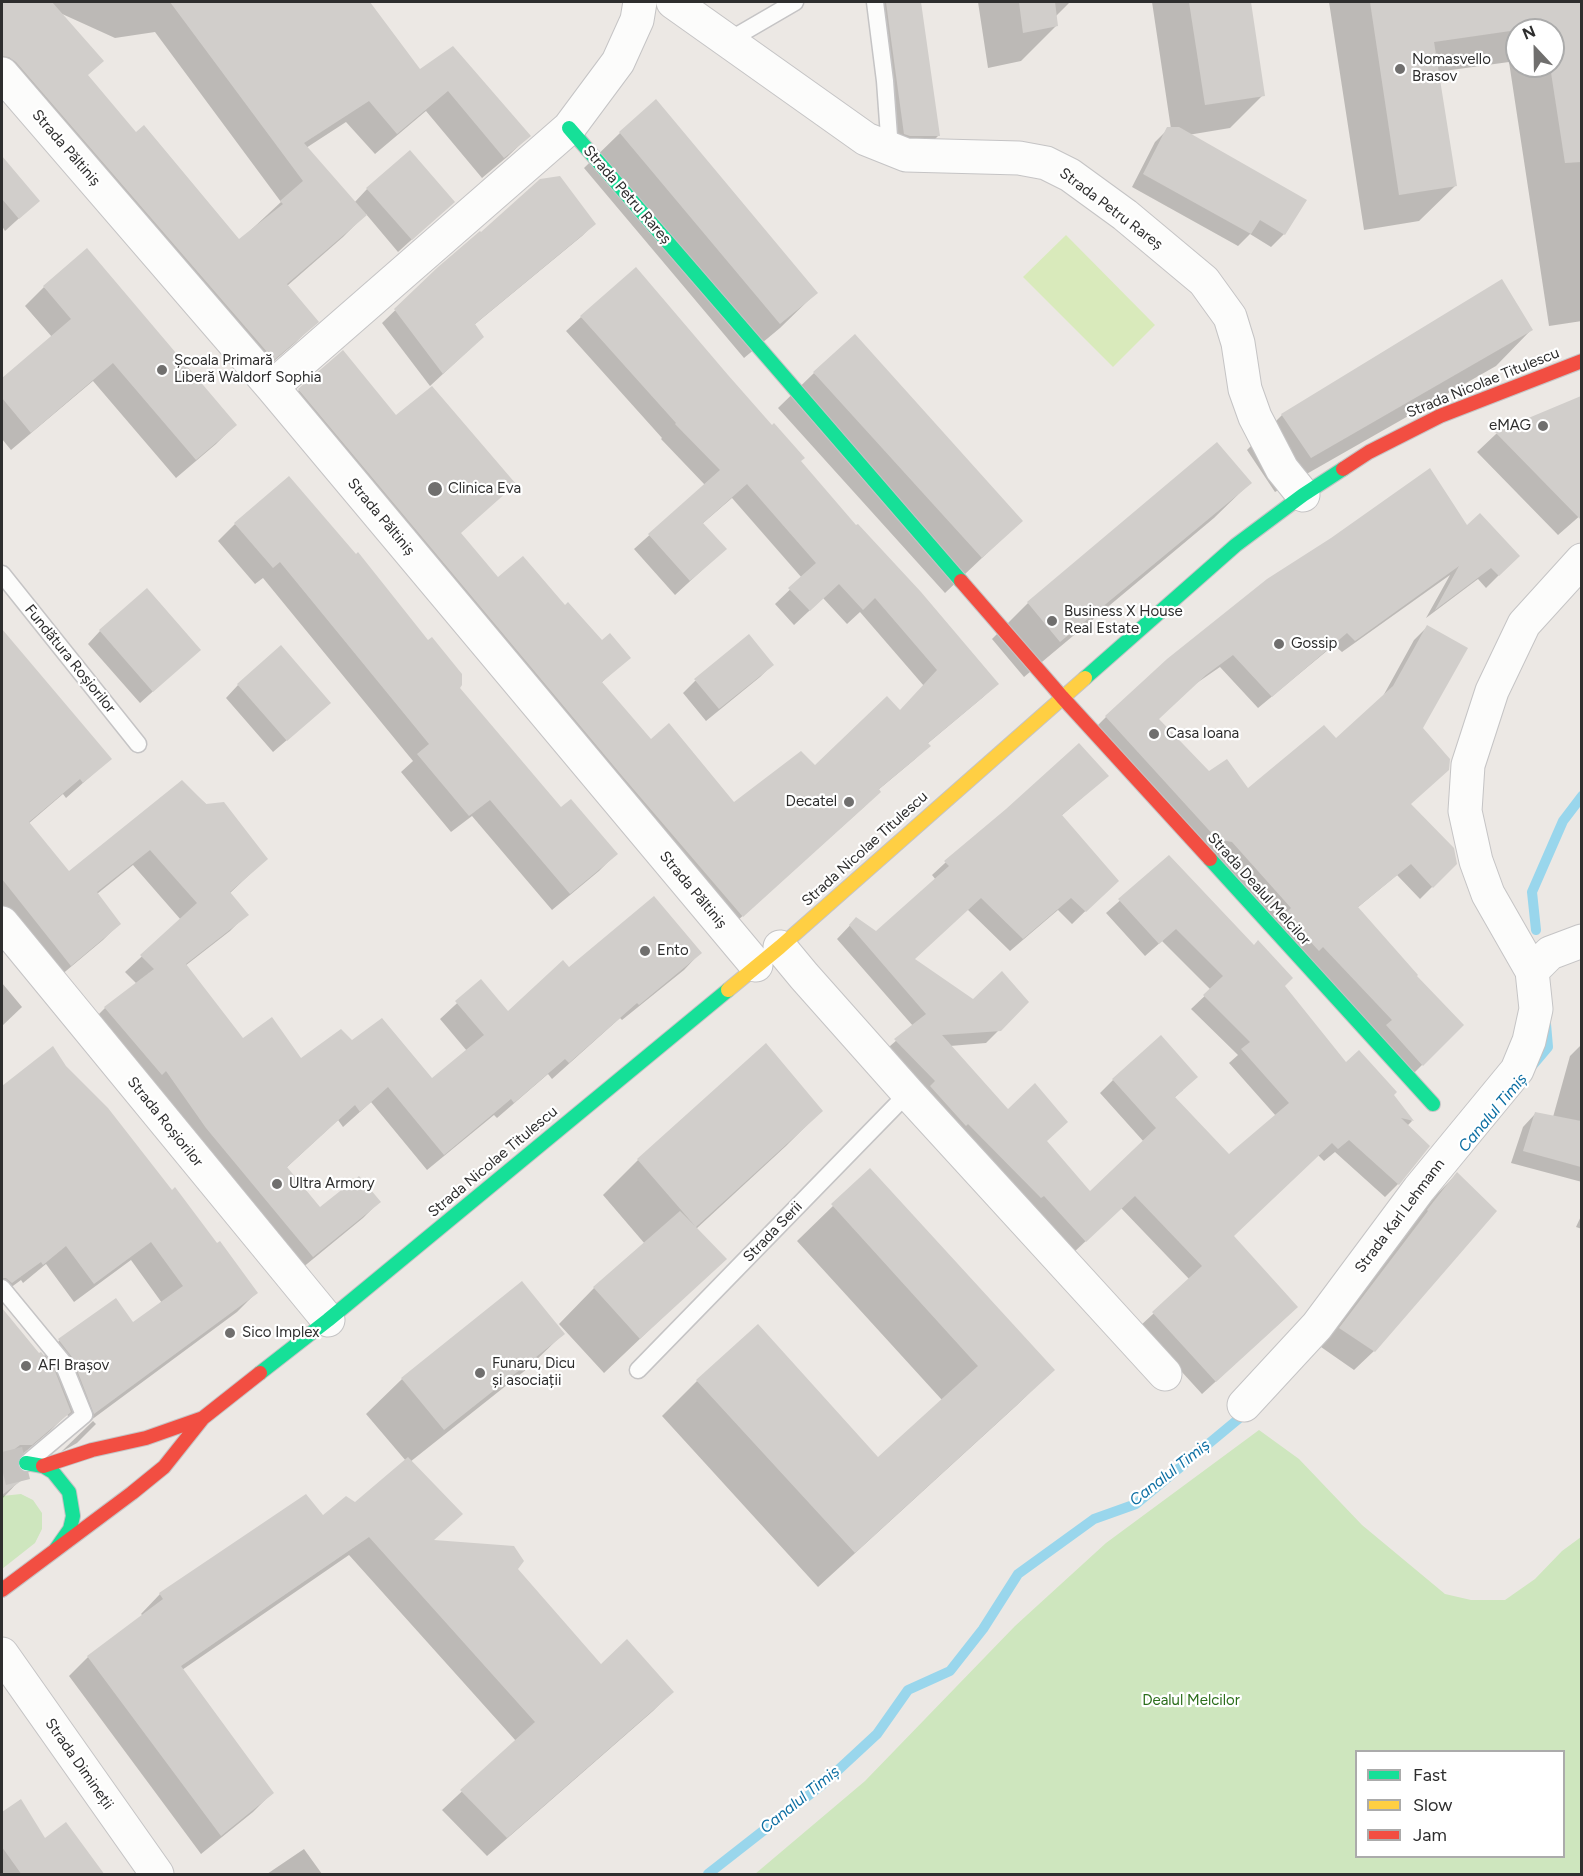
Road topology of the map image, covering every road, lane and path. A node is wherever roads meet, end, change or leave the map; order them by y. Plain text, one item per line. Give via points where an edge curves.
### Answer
1 (640, 2) edge
2 (673, 2) edge
3 (795, 2) edge
4 (875, 2) edge
5 (728, 41) junction
6 (2, 74) edge
7 (569, 129) junction
8 (890, 150) junction
9 (1581, 361) edge
10 (272, 387) junction
11 (1303, 495) junction
12 (1581, 560) edge
13 (2, 574) edge
14 (1062, 697) junction
15 (138, 744) dead end
16 (2, 923) edge
17 (1581, 941) edge
18 (768, 956) junction
19 (1532, 970) junction
20 (908, 1093) junction
21 (1433, 1104) dead end
22 (2, 1288) edge
23 (328, 1320) junction
24 (638, 1370) dead end
25 (1165, 1374) dead end
26 (1244, 1405) dead end
27 (202, 1418) junction
28 (35, 1464) junction
29 (56, 1549) junction
30 (2, 1590) edge
31 (2, 1654) edge
32 (155, 1874) edge

1 - 7 street via 637,20 618,62
2 - 5 street, Strada Petru Rareș
3 - 5 lane
4 - 8 lane
5 - 8 street, Strada Petru Rareș via 866,139
6 - 10 street, Strada Păltiniș
7 - 10 street
7 - 14 street, Strada Petru Rareș
8 - 11 street, Strada Petru Rareș via 906,155 1019,158 1046,163 1070,175 1134,222 1204,281 1230,317 1255,417 1282,469
9 - 11 street, Strada Nicolae Titulescu via 1440,416 1369,452
10 - 18 street, Strada Păltiniș
11 - 14 street, Strada Nicolae Titulescu via 1236,545
12 - 19 street, Strada Karl Lehmann via 1524,624 1492,691 1468,765 1465,811 1476,861 1488,894
13 - 15 lane, Fundătura Roșiorilor
14 - 18 street, Strada Nicolae Titulescu
14 - 21 street, Strada Dealul Melcilor
16 - 23 street, Strada Roșiorilor
17 - 19 street via 1550,953
18 - 20 street via 804,976
18 - 23 street, Strada Nicolae Titulescu
19 - 26 street, Strada Karl Lehmann via 1536,1009 1529,1041 1516,1070 1419,1189 1317,1326
20 - 24 lane, Strada Serii
20 - 25 street
22 - 28 lane via 62,1361 84,1415
23 - 27 street, Strada Nicolae Titulescu
27 - 28 street, Strada Nicolae Titulescu via 146,1438
27 - 29 street, Strada Nicolae Titulescu via 164,1467
28 - 29 street, Strada Nicolae Titulescu via 53,1472 69,1492 73,1516 70,1529
29 - 30 street, Strada Nicolae Titulescu
31 - 32 street, Strada Dimineții

